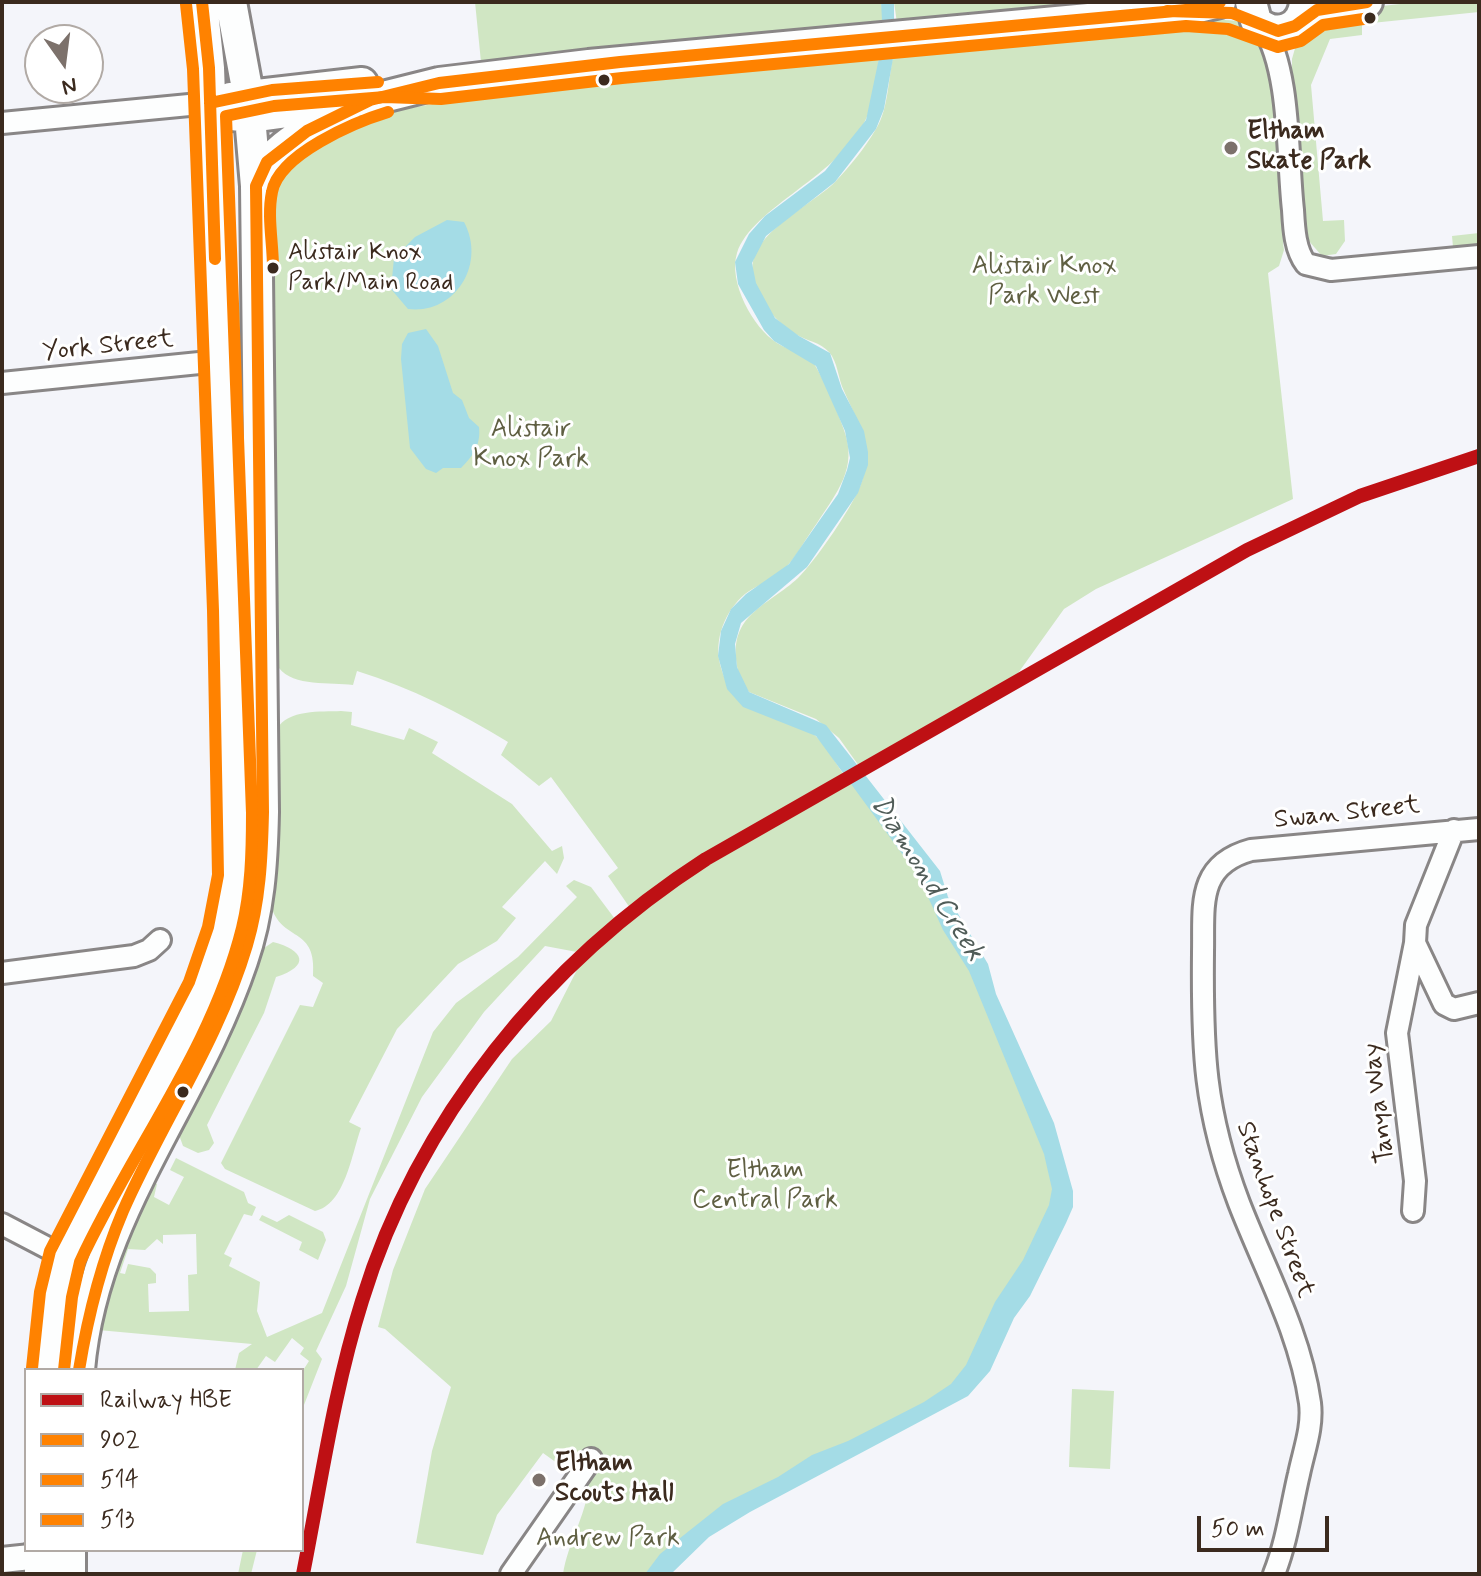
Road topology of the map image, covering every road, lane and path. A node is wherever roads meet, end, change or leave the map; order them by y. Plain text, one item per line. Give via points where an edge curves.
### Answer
1 (202, 2) edge
2 (231, 2) edge
3 (1220, 2) edge
4 (1367, 2) edge
5 (1186, 10) junction
6 (1256, 16) edge
7 (1300, 16) edge
8 (1281, 76) junction
9 (439, 83) junction
10 (370, 100) junction
11 (210, 103) junction
12 (249, 106) junction
13 (2, 123) edge
14 (256, 186) junction
15 (1479, 256) edge
16 (219, 361) junction
17 (2, 383) edge
18 (261, 697) junction
19 (232, 698) junction
20 (1479, 829) edge
21 (1454, 830) junction
22 (1222, 862) joint
23 (232, 896) junction
24 (251, 931) junction
25 (160, 940) dead end
26 (1415, 943) junction
27 (2, 973) edge
28 (1479, 1003) edge
29 (1413, 1211) dead end
30 (2, 1224) edge
31 (65, 1257) junction
32 (96, 1273) junction
33 (48, 1368) edge
34 (79, 1368) edge
35 (591, 1459) dead end
36 (2, 1547) edge
37 (24, 1552) edge
38 (70, 1552) edge
39 (41, 1555) edge
40 (2, 1560) edge
41 (70, 1574) edge
42 (511, 1574) edge
43 (1274, 1574) edge

1 - 11 main road
2 - 12 main road
3 - 5 main road
4 - 7 main road
5 - 6 main road
5 - 9 main road
6 - 7 main road via 1278,31
6 - 8 street via 1274,47
7 - 8 street
8 - 15 street via 1293,215 1306,264 1331,270
9 - 10 main road
9 - 12 main road via 367,82
10 - 12 main road
10 - 14 main road via 288,144 267,162
11 - 12 main road via 230,114
11 - 13 street
11 - 16 main road
12 - 14 main road
14 - 18 main road
16 - 17 street, York Street
16 - 19 main road
18 - 19 main road via 245,705
18 - 24 main road via 262,843
19 - 23 main road
20 - 21 street, Swan Street
21 - 22 street, Swan Street via 1251,850
21 - 26 street, Tanya Way via 1416,925
22 - 43 street, Stanhope Street via 1206,887 1204,902 1202,1044 1207,1096 1237,1199 1294,1339 1310,1405 1292,1517
23 - 24 main road
23 - 31 main road via 204,988
24 - 32 main road via 220,1016
25 - 27 street via 134,956
26 - 28 street via 1444,1004 1454,1009
26 - 29 street, Tanya Way via 1397,1033 1415,1181
30 - 31 street
31 - 32 main road
31 - 33 main road
32 - 34 main road
35 - 42 street
36 - 37 street
38 - 41 main road
39 - 40 street

